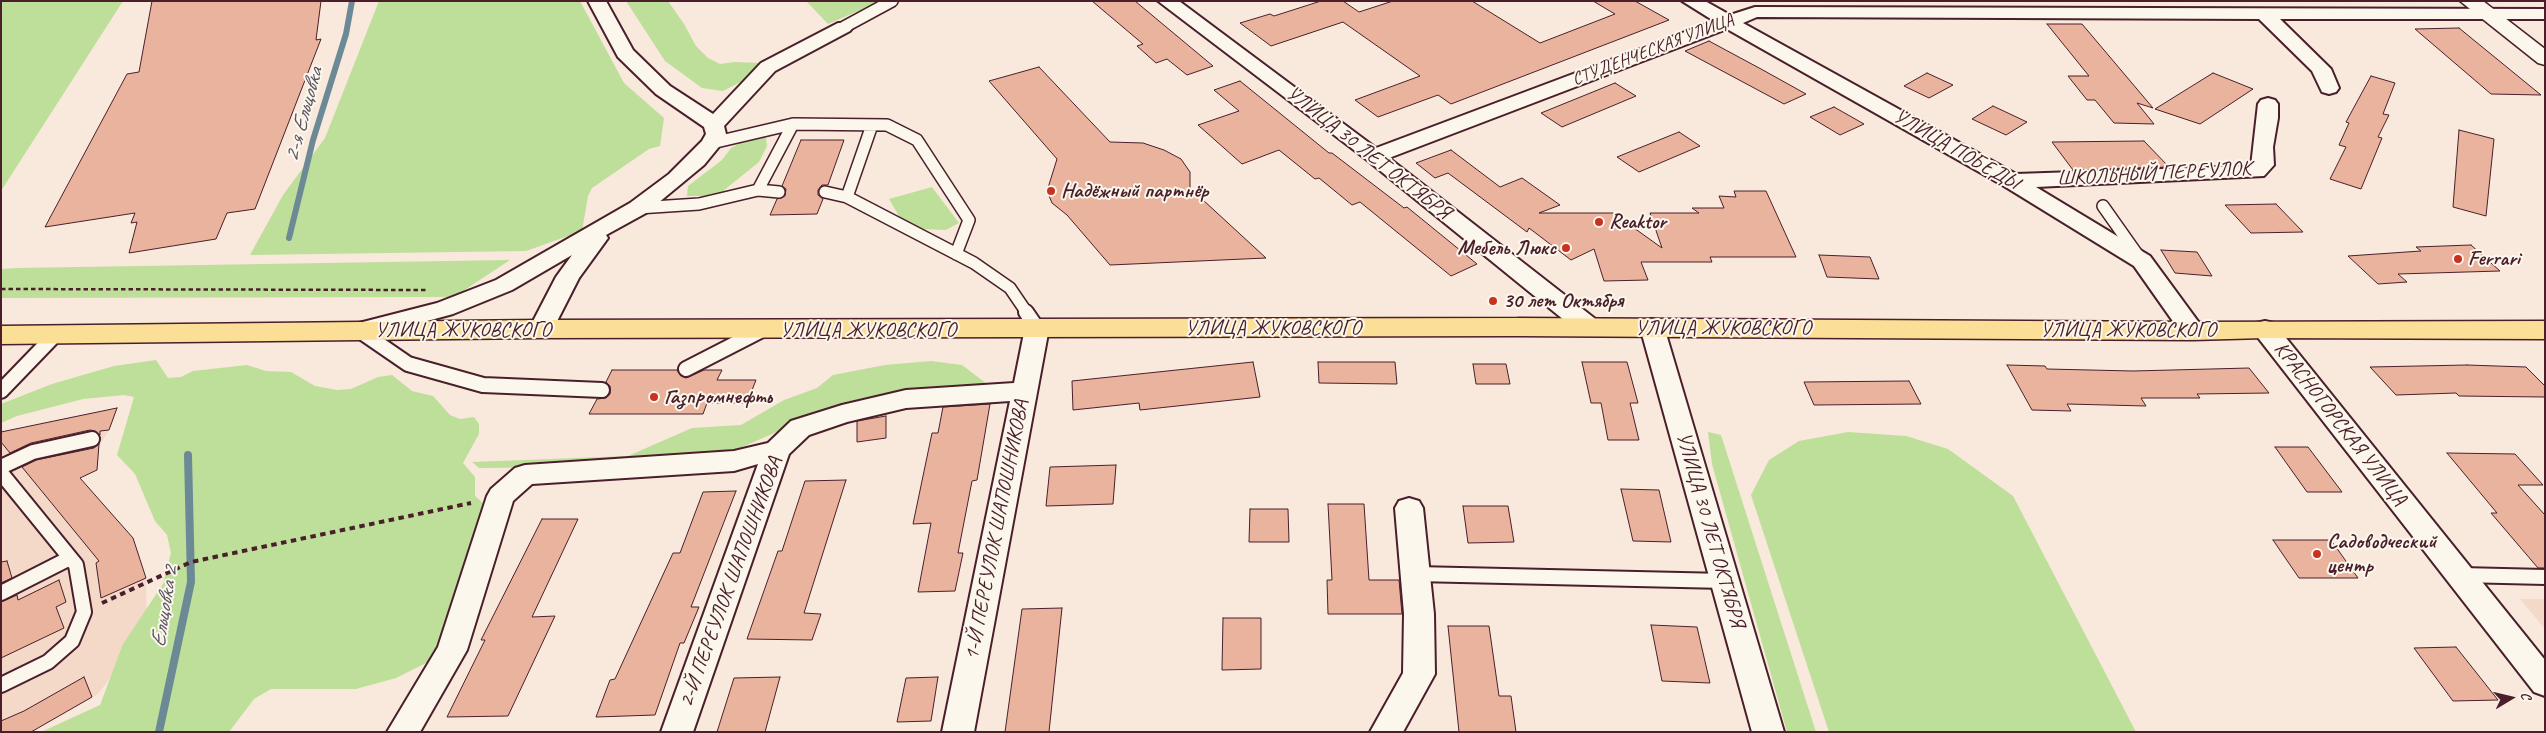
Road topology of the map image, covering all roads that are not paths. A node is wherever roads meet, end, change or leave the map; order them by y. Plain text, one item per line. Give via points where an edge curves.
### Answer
1 (597, 1) edge
2 (892, 1) edge
3 (1167, 1) edge
4 (1690, 1) edge
5 (2478, 7) edge
6 (2265, 14) junction
7 (2545, 14) edge
8 (1728, 21) junction
9 (844, 27) joint
10 (2545, 59) edge
11 (2329, 88) dead end
12 (2268, 104) dead end
13 (793, 124) junction
14 (872, 125) junction
15 (713, 134) junction
16 (1374, 156) junction
17 (2012, 181) junction
18 (758, 190) junction
19 (779, 192) dead end
20 (825, 192) dead end
21 (847, 197) junction
22 (2103, 206) dead end
23 (638, 208) junction
24 (606, 229) junction
25 (956, 254) junction
26 (2142, 261) junction
27 (1589, 327) junction
28 (1652, 327) junction
29 (1037, 328) junction
30 (541, 329) junction
31 (2265, 329) junction
32 (762, 330) junction
33 (2545, 330) edge
34 (360, 331) junction
35 (2193, 331) junction
36 (1, 335) edge
37 (55, 335) junction
38 (686, 370) dead end
39 (602, 390) dead end
40 (1, 391) edge
41 (1025, 391) junction
42 (92, 439) dead end
43 (777, 450) junction
44 (1, 468) edge
45 (1, 473) edge
46 (1409, 508) dead end
47 (70, 558) junction
48 (1416, 574) junction
49 (2459, 575) junction
50 (2545, 577) edge
51 (1725, 581) junction
52 (1, 593) edge
53 (2545, 684) edge
54 (1, 685) edge
55 (403, 732) edge
56 (677, 732) edge
57 (958, 732) edge
58 (1386, 732) edge
59 (1768, 732) edge

1 - 15 street via 625,53 663,90 698,111
2 - 9 lane
3 - 16 street, УЛИЦА 30 ЛЕТ ОКТЯБРЯ
4 - 8 street, УЛИЦА ПОБЕДЫ
5 - 6 street, СТУДЕНЧЕСКАЯ УЛИЦА
5 - 7 street, СТУДЕНЧЕСКАЯ УЛИЦА
5 - 10 street
6 - 8 street, СТУДЕНЧЕСКАЯ УЛИЦА via 1755,12
6 - 11 street via 2321,69
8 - 16 street, СТУДЕНЧЕСКАЯ УЛИЦА
8 - 17 street, УЛИЦА ПОБЕДЫ
9 - 15 street via 768,67
12 - 17 street, ШКОЛЬНЫЙ ПЕРЕУЛОК via 2263,165 2257,172
13 - 14 lane
13 - 15 lane
13 - 18 lane
14 - 21 lane
14 - 25 lane via 887,125 917,140 969,220
15 - 23 street via 697,161
16 - 27 street, УЛИЦА 30 ЛЕТ ОКТЯБРЯ
17 - 26 street, УЛИЦА ПОБЕДЫ
18 - 19 lane
18 - 23 lane via 699,204
20 - 21 lane
21 - 25 lane
22 - 26 lane
23 - 24 street
24 - 30 street via 589,246 568,277
24 - 34 street via 504,285 445,309
25 - 29 lane via 1010,288
26 - 35 street, УЛИЦА ПОБЕДЫ
27 - 28 main road, УЛИЦА ЖУКОВСКОГО
27 - 29 main road, УЛИЦА ЖУКОВСКОГО
28 - 35 main road, УЛИЦА ЖУКОВСКОГО
28 - 51 street, УЛИЦА 30 ЛЕТ ОКТЯБРЯ
29 - 32 main road, УЛИЦА ЖУКОВСКОГО
29 - 41 street, 1-Й ПЕРЕУЛОК ШАПОШНИКОВА
30 - 32 main road, УЛИЦА ЖУКОВСКОГО
30 - 34 main road, УЛИЦА ЖУКОВСКОГО
31 - 33 main road, УЛИЦА ЖУКОВСКОГО
31 - 35 main road, УЛИЦА ЖУКОВСКОГО
31 - 49 street, КРАСНОГОРСКАЯ УЛИЦА
32 - 38 lane
34 - 37 main road, УЛИЦА ЖУКОВСКОГО
34 - 39 lane via 408,364 483,385
36 - 37 main road, УЛИЦА ЖУКОВСКОГО
37 - 40 lane
41 - 43 street, 2-Й ПЕРЕУЛОК ШАПОШНИКОВА via 906,399 842,414 800,428
41 - 57 street, 1-Й ПЕРЕУЛОК ШАПОШНИКОВА
42 - 44 lane via 33,452
43 - 55 street via 734,461 525,475 500,496 452,650
43 - 56 street, 2-Й ПЕРЕУЛОК ШАПОШНИКОВА
45 - 47 lane
46 - 48 street
47 - 52 lane
47 - 54 lane via 76,565 84,612 72,641 48,662
48 - 51 lane
48 - 58 street via 1419,674
49 - 50 lane
49 - 53 street, КРАСНОГОРСКАЯ УЛИЦА
51 - 59 street, УЛИЦА 30 ЛЕТ ОКТЯБРЯ

